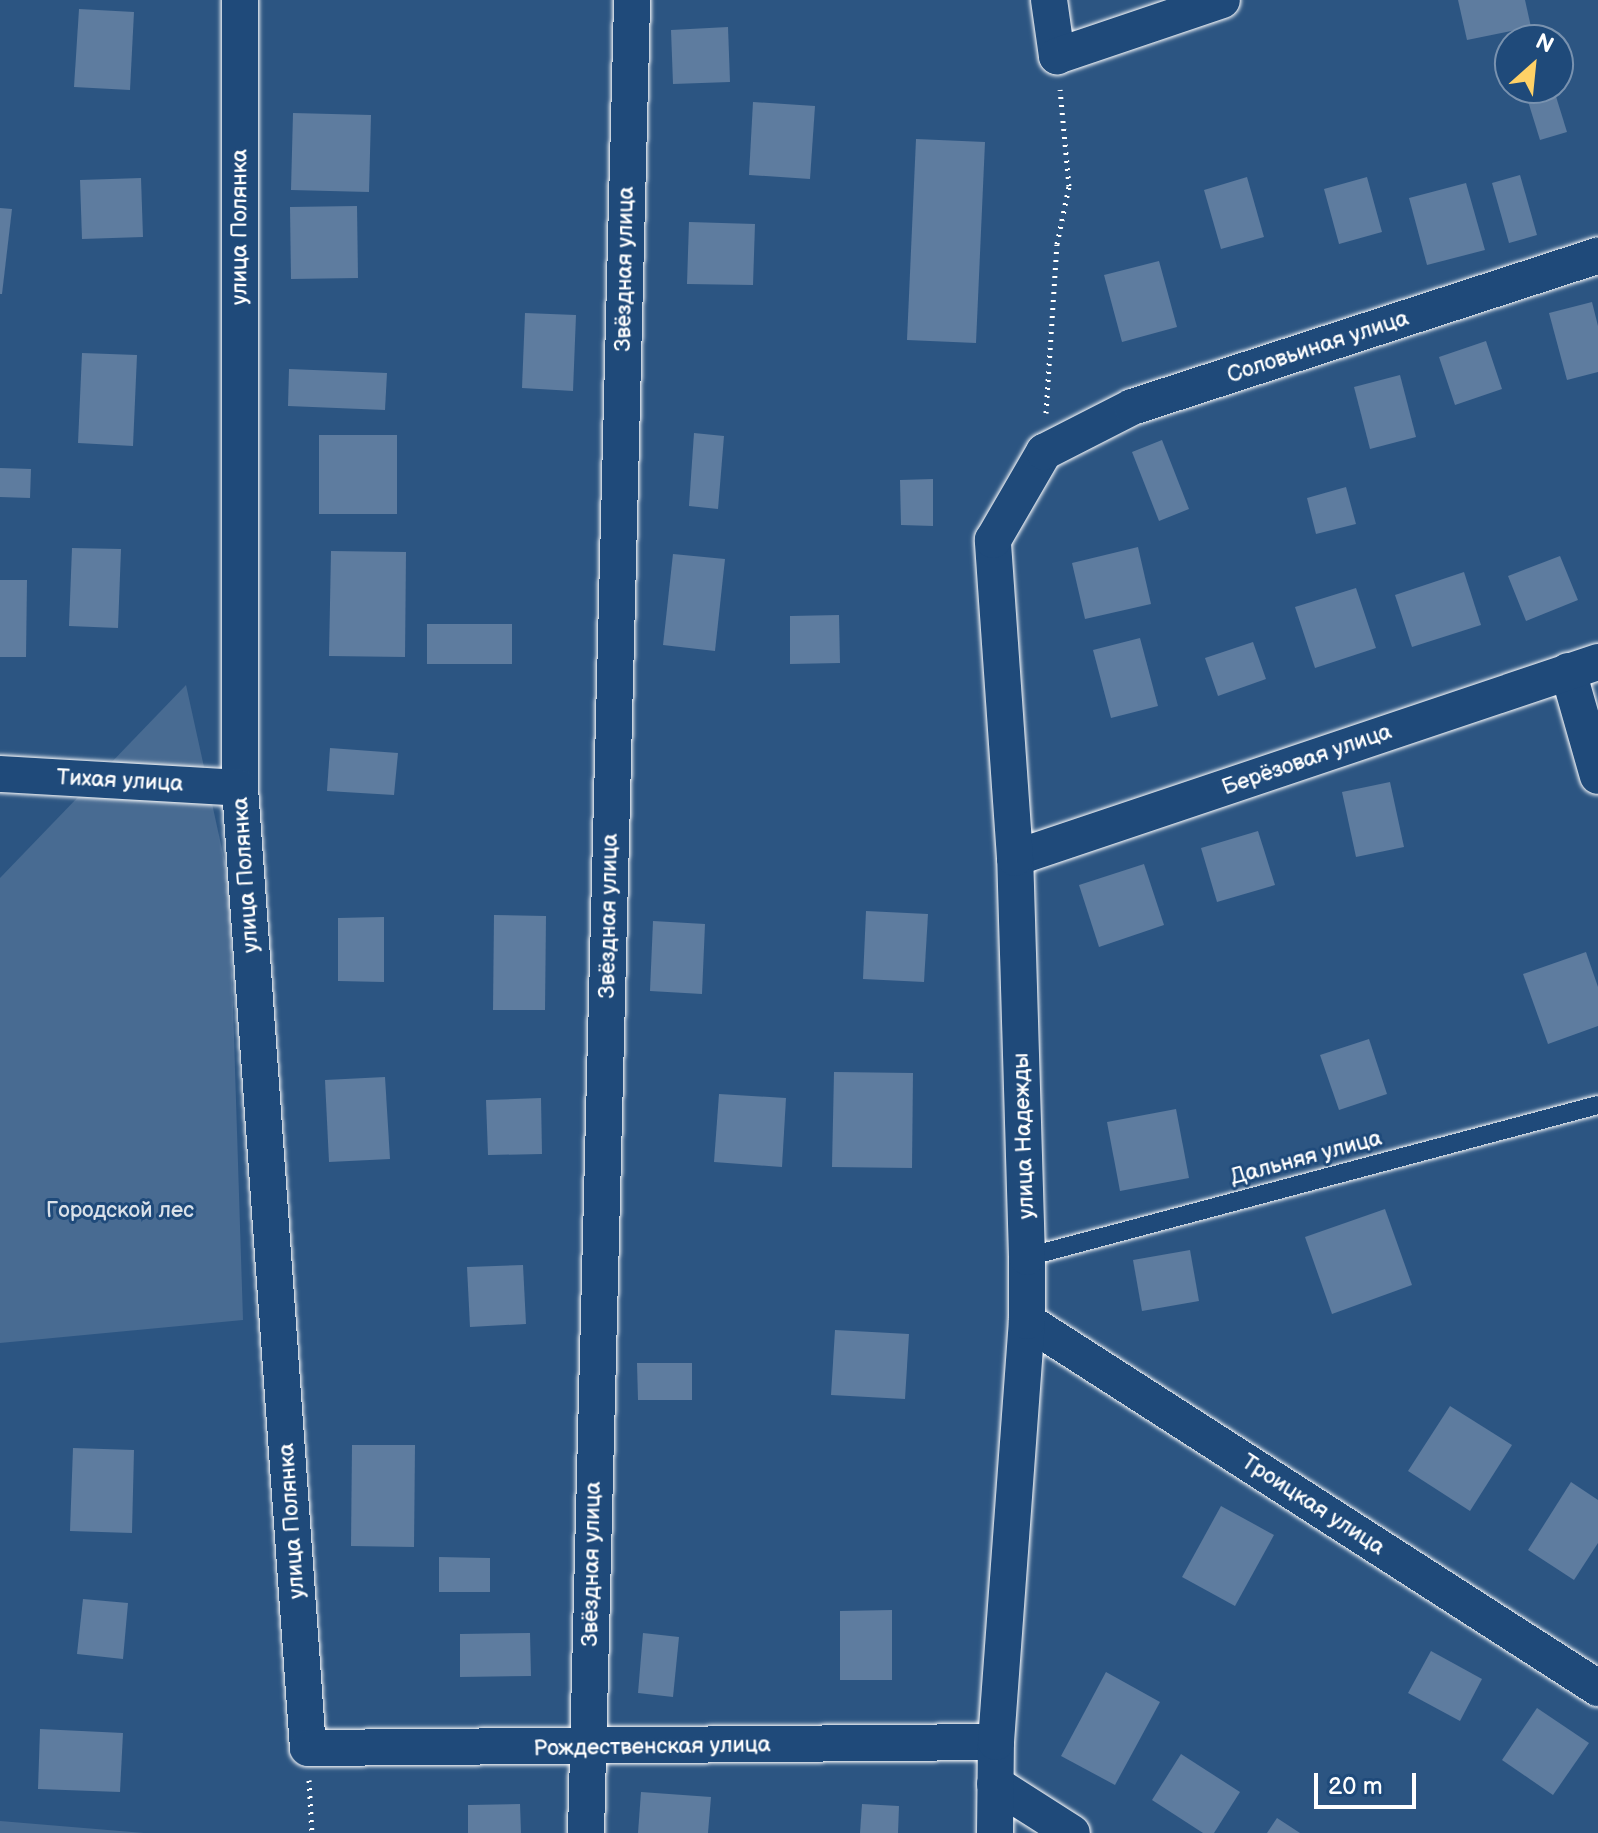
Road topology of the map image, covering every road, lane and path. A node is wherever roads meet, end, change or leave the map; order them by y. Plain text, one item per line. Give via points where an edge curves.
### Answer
1 (240, 0) edge
2 (632, 0) edge
3 (1049, 0) edge
4 (1222, 0) edge
5 (1057, 56) junction
6 (1598, 256) edge
7 (1044, 452) junction
8 (1583, 666) edge
9 (0, 774) edge
10 (1598, 776) edge
11 (240, 788) junction
12 (1015, 858) junction
13 (1598, 1105) edge
14 (1027, 1257) junction
15 (1027, 1321) junction
16 (1598, 1688) edge
17 (996, 1742) junction
18 (308, 1748) junction
19 (587, 1749) junction
20 (995, 1784) junction
21 (312, 1833) edge
22 (586, 1833) edge
23 (995, 1833) edge
24 (1072, 1833) edge

1 - 11 street, улица Полянка
2 - 19 street, Звёздная улица
3 - 5 street
4 - 5 street
5 - 7 path via 1069,186 1057,244
6 - 7 street, Соловьиная улица via 1132,407
7 - 12 street, улица Надежды via 993,540
8 - 10 street
8 - 12 street, Берёзовая улица
9 - 11 street, Тихая улица
11 - 18 street, улица Полянка
12 - 14 street, улица Надежды
13 - 14 lane, Дальняя улица
14 - 15 street, улица Надежды
15 - 16 street, Троицкая улица
15 - 17 street, улица Надежды
17 - 19 street, Рождественская улица
17 - 20 street, улица Надежды
18 - 19 street, Рождественская улица
18 - 21 path
19 - 22 street, Звёздная улица
20 - 23 street, улица Надежды
20 - 24 street

